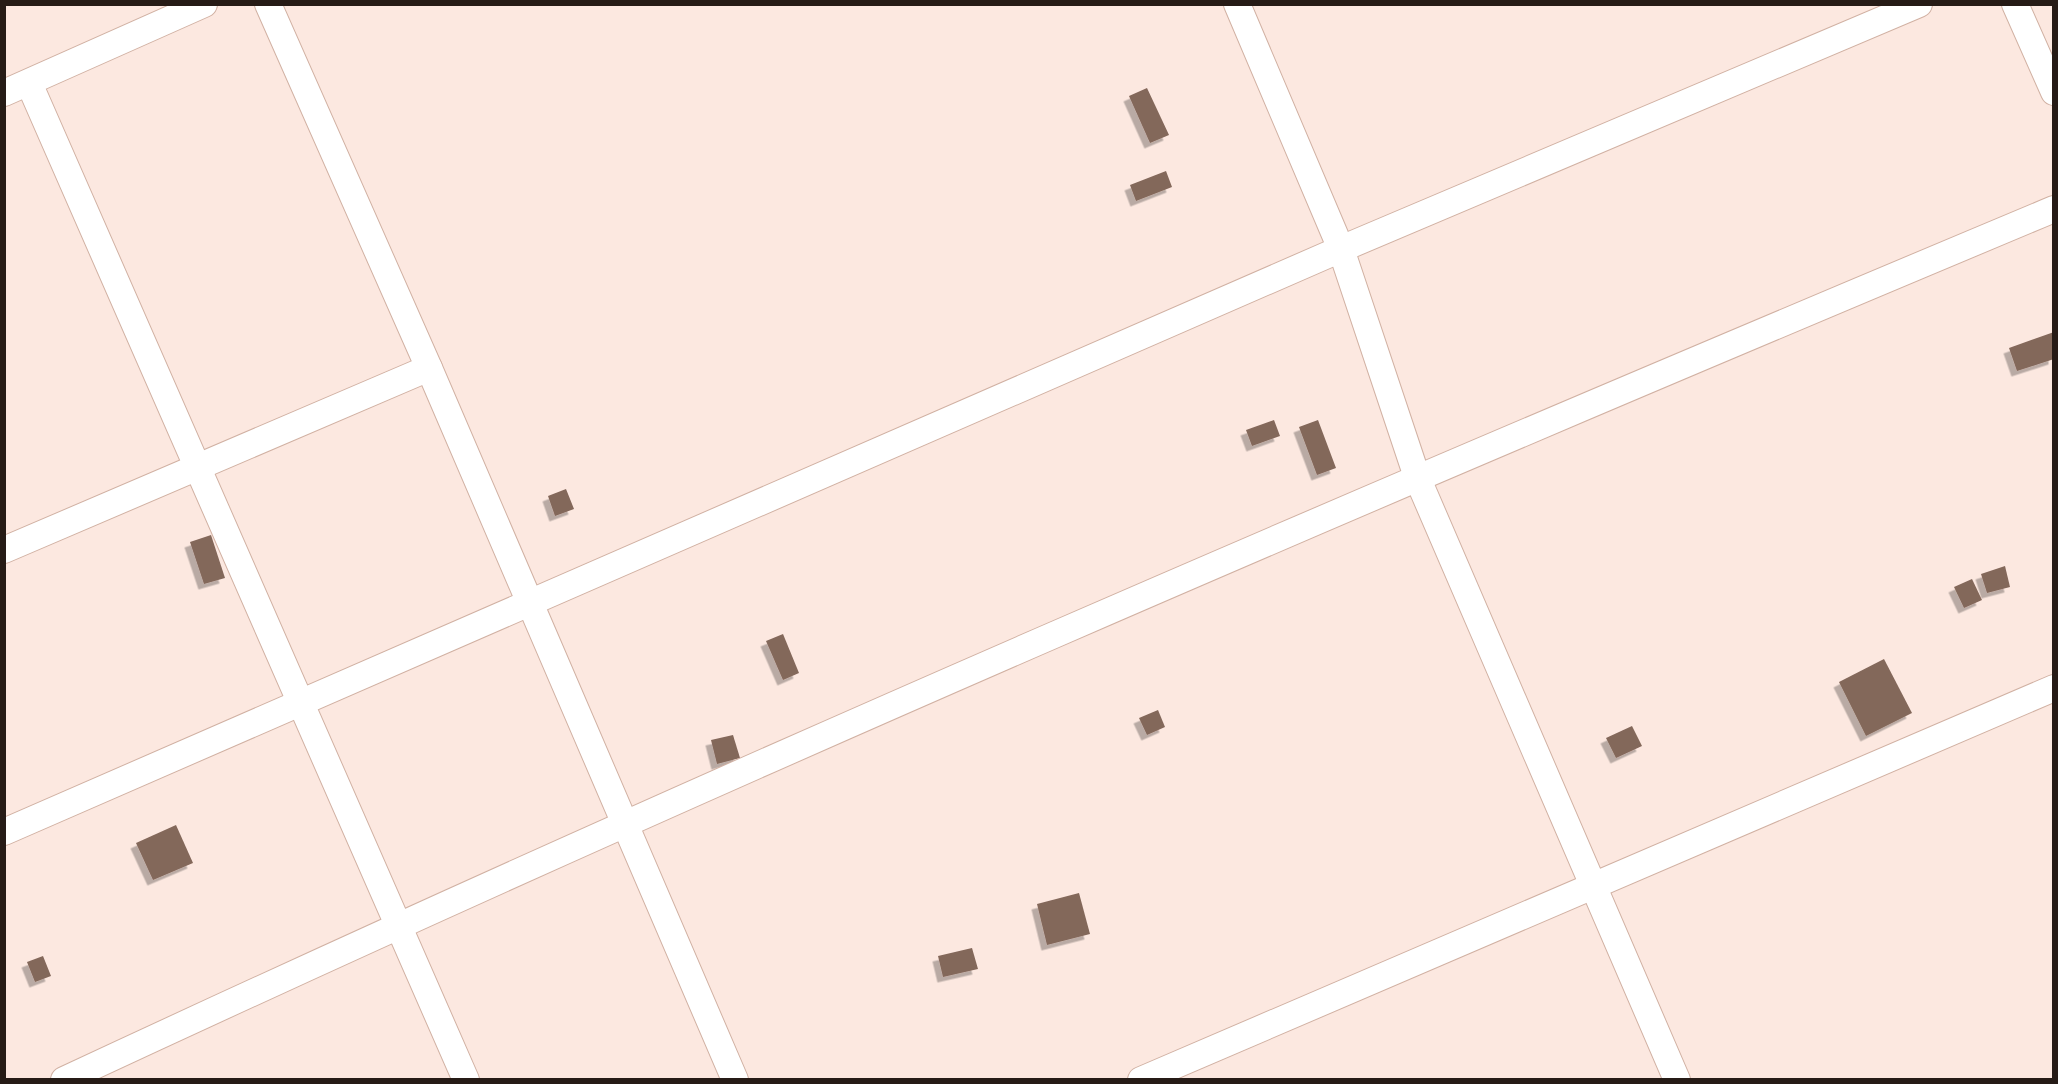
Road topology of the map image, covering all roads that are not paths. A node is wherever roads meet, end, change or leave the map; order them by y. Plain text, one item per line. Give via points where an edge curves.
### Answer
1 (204, 4) edge
2 (267, 4) edge
3 (1237, 4) edge
4 (1919, 4) edge
5 (2015, 4) edge
6 (28, 83) junction
7 (2054, 92) edge
8 (4, 93) edge
9 (2054, 209) edge
10 (1341, 249) junction
11 (429, 368) junction
12 (197, 467) junction
13 (1417, 477) junction
14 (4, 550) edge
15 (530, 603) junction
16 (2054, 688) edge
17 (301, 703) junction
18 (626, 825) junction
19 (4, 832) edge
20 (1593, 886) junction
21 (398, 924) junction
22 (63, 1080) edge
23 (466, 1080) edge
24 (735, 1080) edge
25 (1141, 1080) edge
26 (1677, 1080) edge

1 - 6 street
2 - 11 street
3 - 10 street
4 - 10 street
5 - 7 street
6 - 8 street
6 - 12 street
9 - 13 street
10 - 13 street
10 - 15 street
11 - 12 street
11 - 15 street
12 - 14 street
12 - 17 street
13 - 18 street
13 - 20 street
15 - 17 street
15 - 18 street
16 - 20 street
17 - 19 street
17 - 21 street
18 - 21 street
18 - 24 street
20 - 25 street
20 - 26 street
21 - 22 street
21 - 23 street

